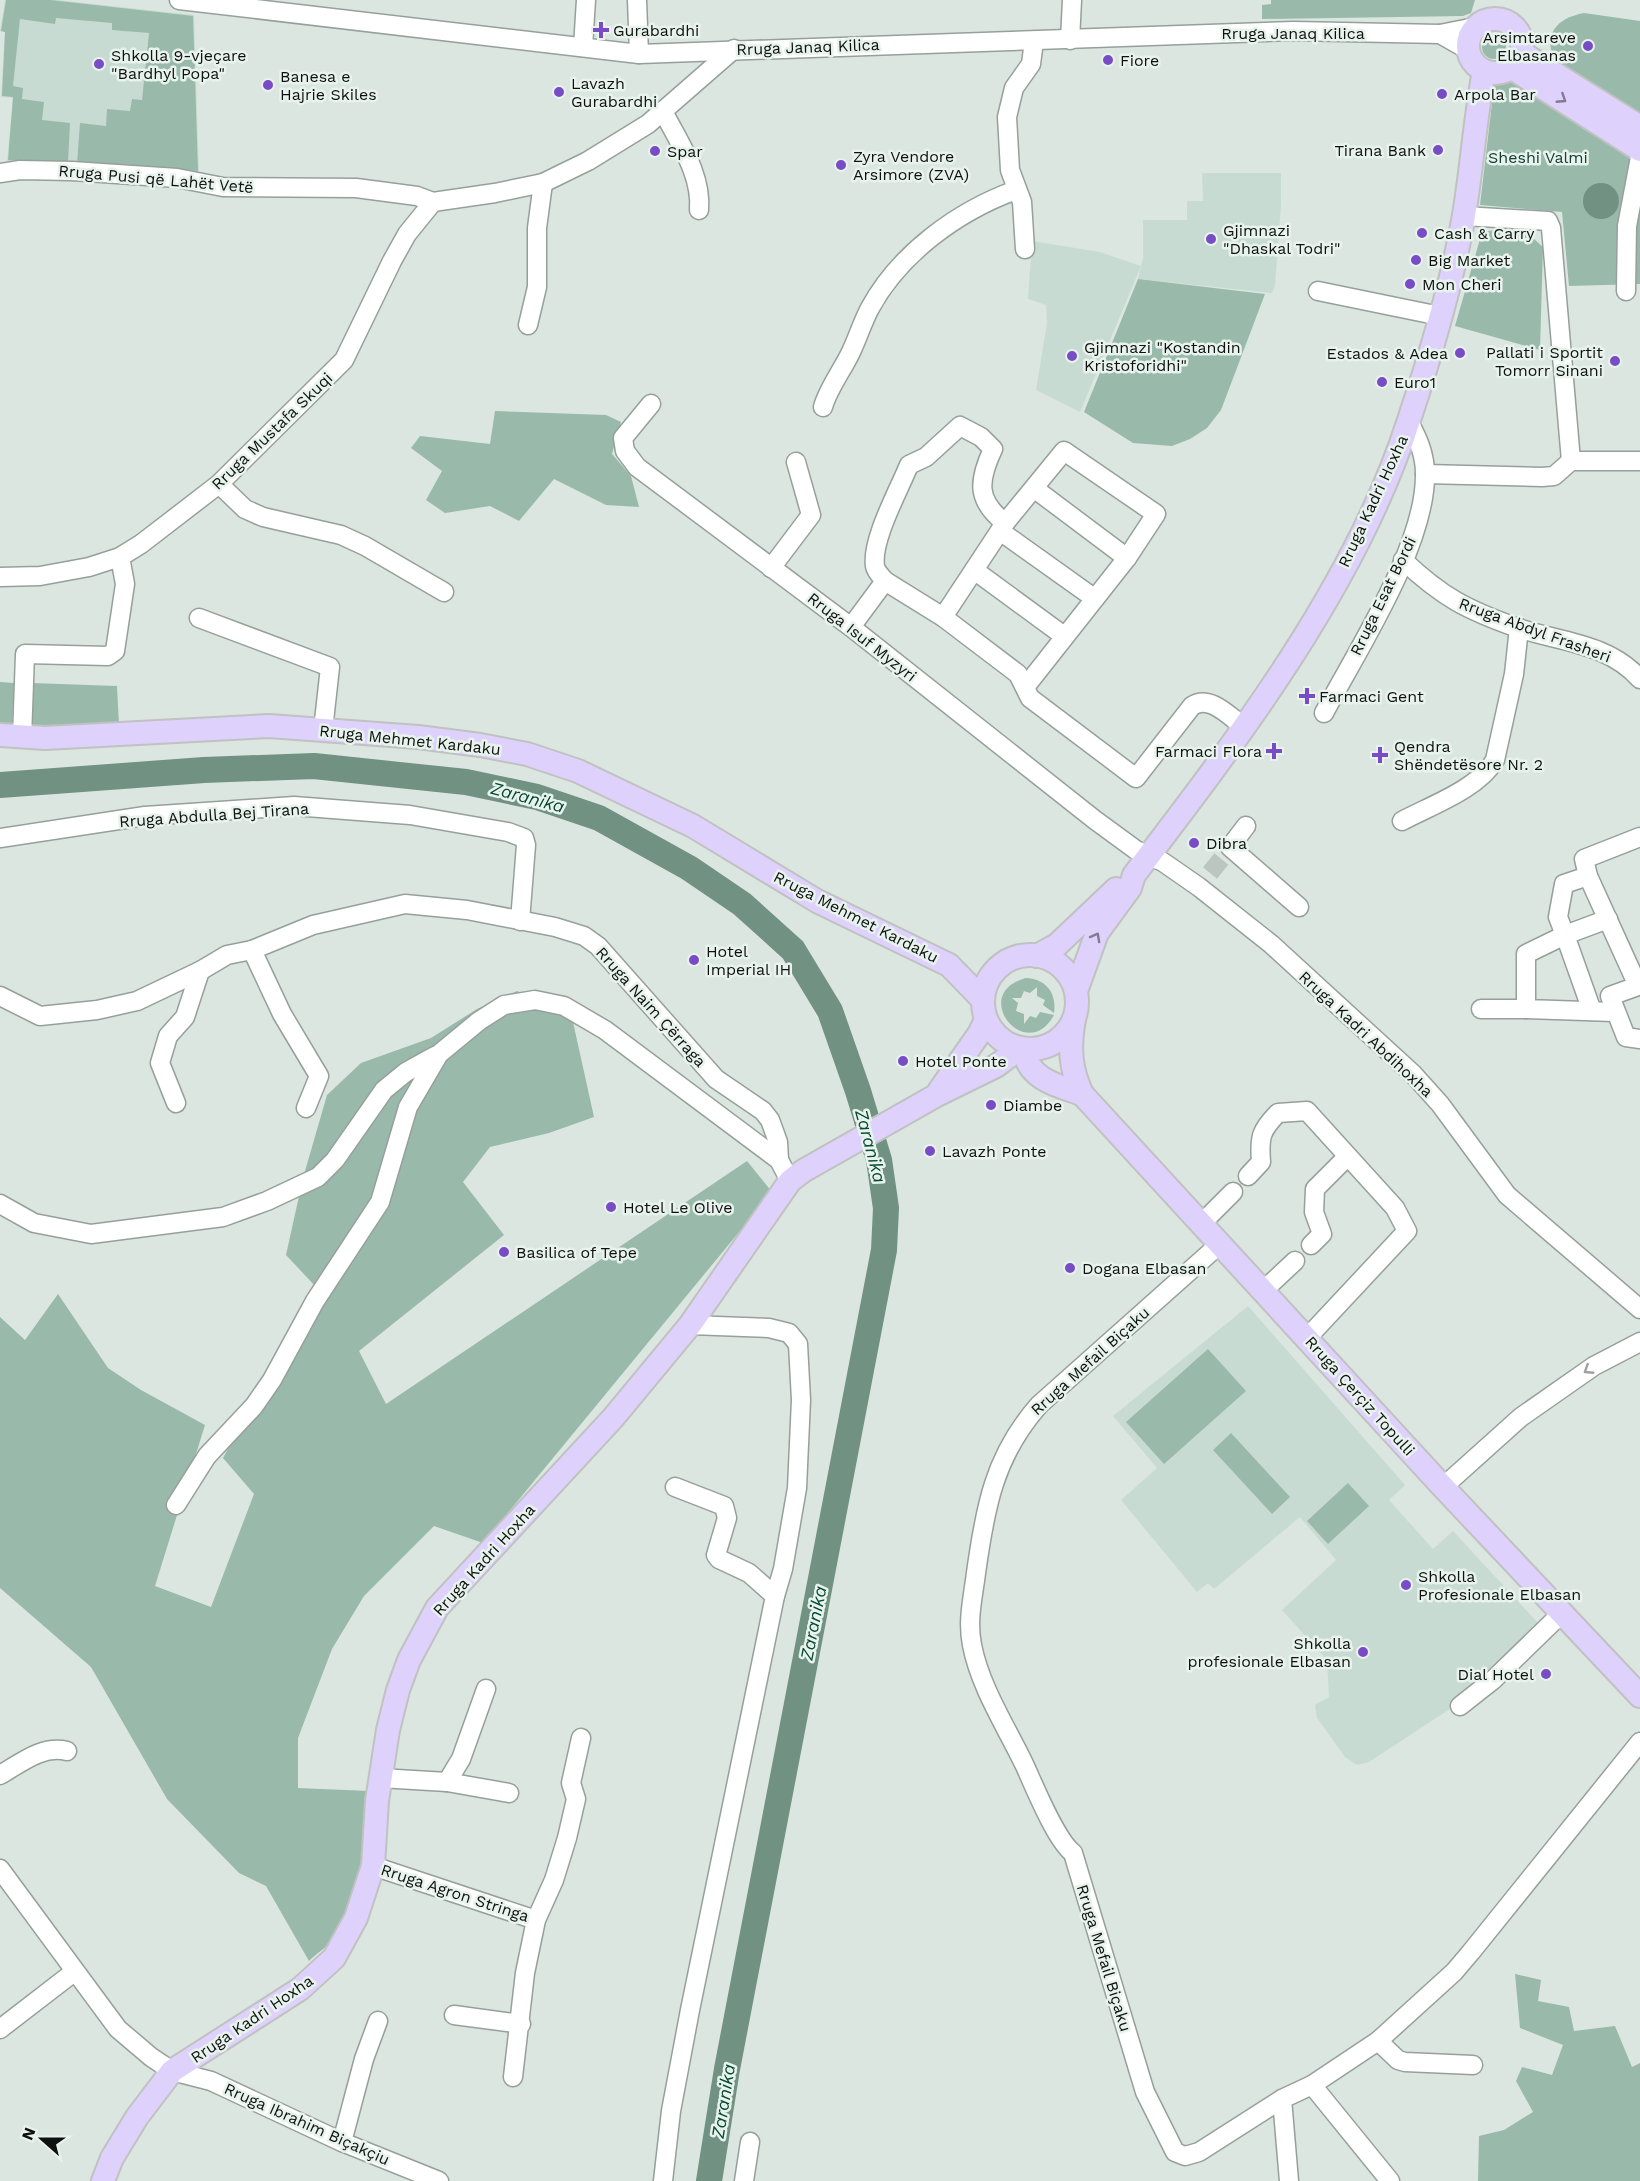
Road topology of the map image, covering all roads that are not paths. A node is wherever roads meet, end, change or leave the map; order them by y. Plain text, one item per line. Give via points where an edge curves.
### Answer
1 (179, 0) edge
2 (586, 0) edge
3 (637, 0) edge
4 (1071, 0) edge
5 (225, 3) edge
6 (1488, 15) edge
7 (1440, 34) junction
8 (1070, 40) junction
9 (1034, 41) junction
10 (583, 47) junction
11 (734, 50) junction
12 (1468, 50) junction
13 (639, 54) junction
14 (1517, 61) junction
15 (1484, 71) junction
16 (663, 111) junction
17 (1640, 127) edge
18 (1640, 150) edge
19 (1640, 157) edge
20 (0, 173) edge
21 (543, 183) junction
22 (1016, 190) junction
23 (433, 202) junction
24 (699, 210) dead end
25 (1464, 216) junction
26 (1025, 249) dead end
27 (1318, 291) dead end
28 (1626, 291) dead end
29 (1440, 316) junction
30 (528, 325) dead end
31 (651, 404) dead end
32 (824, 407) dead end
33 (1409, 422) junction
34 (1571, 461) junction
35 (1640, 461) edge
36 (796, 462) dead end
37 (1425, 474) junction
38 (219, 484) junction
39 (1035, 489) junction
40 (1003, 527) junction
41 (120, 557) junction
42 (1127, 558) junction
43 (1403, 560) junction
44 (771, 568) junction
45 (974, 570) junction
46 (0, 577) edge
47 (885, 581) junction
48 (444, 592) dead end
49 (1094, 598) junction
50 (943, 617) junction
51 (199, 618) dead end
52 (851, 627) junction
53 (1519, 628) junction
54 (1064, 636) junction
55 (1640, 679) edge
56 (1026, 686) junction
57 (1324, 712) dead end
58 (1244, 727) junction
59 (323, 730) junction
60 (11, 736) edge
61 (1402, 821) dead end
62 (1246, 826) dead end
63 (1640, 837) edge
64 (0, 838) edge
65 (1148, 856) junction
66 (1134, 875) junction
67 (1588, 876) junction
68 (1299, 907) dead end
69 (1608, 919) junction
70 (520, 921) junction
71 (1565, 934) junction
72 (252, 950) junction
73 (1037, 956) junction
74 (949, 965) junction
75 (998, 967) junction
76 (200, 971) junction
77 (1076, 991) junction
78 (0, 996) edge
79 (1481, 1009) dead end
80 (1526, 1009) junction
81 (985, 1010) junction
82 (1592, 1011) junction
83 (1614, 1012) junction
84 (1074, 1019) junction
85 (1640, 1039) edge
86 (1021, 1048) junction
87 (439, 1054) junction
88 (996, 1066) junction
89 (1044, 1081) junction
90 (1082, 1094) junction
91 (937, 1095) junction
92 (176, 1103) dead end
93 (306, 1108) dead end
94 (1347, 1157) junction
95 (779, 1160) junction
96 (796, 1176) junction
97 (1248, 1176) dead end
98 (1233, 1192) dead end
99 (0, 1204) edge
100 (1202, 1223) junction
101 (1221, 1243) junction
102 (1311, 1245) dead end
103 (1295, 1261) dead end
104 (1264, 1290) junction
105 (1640, 1309) edge
106 (690, 1325) junction
107 (1307, 1338) junction
108 (1640, 1342) edge
109 (675, 1486) dead end
110 (1443, 1487) junction
111 (176, 1505) dead end
112 (775, 1596) junction
113 (1562, 1613) junction
114 (486, 1689) dead end
115 (1640, 1696) edge
116 (1460, 1706) dead end
117 (581, 1738) dead end
118 (1640, 1742) edge
119 (67, 1751) dead end
120 (0, 1775) edge
121 (380, 1778) junction
122 (447, 1782) junction
123 (509, 1793) dead end
124 (373, 1866) junction
125 (0, 1869) edge
126 (536, 1920) junction
127 (74, 1971) junction
128 (454, 2015) dead end
129 (378, 2020) dead end
130 (521, 2024) junction
131 (0, 2029) edge
132 (1378, 2041) junction
133 (1473, 2065) dead end
134 (172, 2072) junction
135 (513, 2077) dead end
136 (1312, 2085) junction
137 (1282, 2100) junction
138 (342, 2142) junction
139 (750, 2142) dead end
140 (103, 2181) edge
141 (439, 2181) edge
142 (663, 2181) edge
143 (744, 2181) edge
144 (1289, 2181) edge
145 (1390, 2181) edge

1 - 5 street, Rruga Janaq Kilica
2 - 10 street
3 - 13 street
4 - 8 street
5 - 10 street, Rruga Janaq Kilica
6 - 7 street, Rruga Janaq Kilica
6 - 12 main road via 1469,38
6 - 14 main road via 1517,29 1523,45
7 - 8 street, Rruga Janaq Kilica via 1293,31
7 - 12 street
8 - 9 street, Rruga Janaq Kilica
9 - 11 street, Rruga Janaq Kilica
9 - 22 street via 1032,64 1014,88 1007,117 1010,170
10 - 13 street, Rruga Janaq Kilica
11 - 13 street, Rruga Janaq Kilica
11 - 16 street, Rruga Pusi që Lahët Vetë
12 - 15 main road via 1472,61
14 - 15 main road via 1498,73
14 - 17 main road
14 -> 18 main road
15 - 25 main road, Rruga Kadri Hoxha
16 - 21 street, Rruga Pusi që Lahët Vetë via 588,161
16 - 24 street via 697,178
19 - 28 street via 1626,226
20 - 23 street, Rruga Pusi që Lahët Vetë via 72,171 177,177 223,187 356,188 417,196
21 - 23 street, Rruga Pusi që Lahët Vetë
21 - 30 street via 537,228 537,287
22 - 26 street via 1022,202
22 - 32 street via 965,214 935,235 894,274 869,310
23 - 38 street, Rruga Mustafa Skuqi via 407,234 344,360
25 - 29 main road, Rruga Kadri Hoxha
25 - 34 street via 1548,221
27 - 29 street
29 - 33 main road, Rruga Kadri Hoxha
31 - 44 street, Rruga Isuf Myzyri via 623,438 625,451 637,467
33 - 37 street, Rruga Esat Bordi via 1422,447
33 - 58 main road, Rruga Kadri Hoxha via 1357,543 1287,665
34 - 35 street
34 - 37 street via 1554,476
36 - 44 street via 811,514
37 - 43 street, Rruga Esat Bordi via 1416,527
38 - 41 street, Rruga Mustafa Skuqi
38 - 48 street via 245,509 263,517 341,535
39 - 40 street
39 - 42 street
39 - 42 street via 1064,451 1156,514
40 - 45 street
40 - 47 street via 984,498 981,481 993,449 960,426 926,457 909,465 875,556 876,569
40 - 49 street
41 - 46 street, Rruga Mustafa Skuqi via 40,576
41 - 60 street via 125,584 115,651 108,656 25,654
42 - 49 street
43 - 53 street, Rruga Abdyl Frasheri via 1447,598
43 - 57 street, Rruga Esat Bordi
44 - 52 street, Rruga Isuf Myzyri
45 - 50 street
45 - 54 street
47 - 50 street
47 - 52 street
49 - 54 street
50 - 56 street via 1018,674
51 - 59 street via 330,667
52 - 65 street, Rruga Isuf Myzyri via 1095,820
53 - 55 street, Rruga Abdyl Frasheri via 1602,651
53 - 61 street via 1514,674 1495,760 1488,772 1470,786
54 - 56 street
56 - 58 street via 1030,698 1136,778 1198,701 1210,702
58 - 65 main road, Rruga Kadri Hoxha
59 - 60 main road, Rruga Mehmet Kardaku via 269,726
59 - 74 main road, Rruga Mehmet Kardaku via 480,745 527,754 578,771 693,826 817,901
62 - 68 street via 1226,852
63 - 67 street via 1584,859
64 - 70 street, Rruga Abdulla Bej Tirana via 144,816 294,806 410,815 524,838
65 - 66 main road, Rruga Kadri Hoxha
65 - 105 street, Rruga Kadri Abdihoxha via 1205,880 1413,1074 1507,1195
66 - 73 main road, Rruga Kadri Hoxha via 1057,945
77 -> 66 main road, Rruga Kadri Hoxha via 1097,933 1130,888
67 - 69 street
67 - 71 street via 1564,884 1558,917
69 - 71 street
69 - 83 street via 1638,986 1610,996
70 - 72 street, Rruga Naim Çërraga via 467,910 405,904 313,925
70 - 95 street, Rruga Naim Çërraga via 568,930 598,946 716,1079 763,1111 778,1142
71 - 80 street via 1526,954
71 - 82 street
72 - 76 street, Rruga Naim Çërraga via 227,955
72 - 93 street via 282,1014 319,1076
73 - 75 main road via 1011,959
73 - 77 main road via 1062,967
74 - 75 main road, Rruga Mehmet Kardaku
74 - 81 main road, Rruga Mehmet Kardaku
75 - 81 main road via 987,982
76 - 78 street, Rruga Naim Çërraga via 137,1000 97,1010 40,1016
76 - 92 street via 185,1017 168,1036 160,1063
77 - 84 main road
79 - 80 street
80 - 82 street
81 - 86 main road via 1000,1039
81 - 91 main road, Rruga Kadri Hoxha via 979,1034
82 - 83 street
83 - 85 street via 1626,1037
84 - 86 main road via 1053,1043 1035,1049
84 - 90 main road via 1070,1056
86 - 88 main road, Rruga Kadri Hoxha
86 - 89 main road via 1029,1068
87 - 95 street via 504,1005 535,1000 564,1006 605,1030
87 - 99 street via 406,1072 384,1090 335,1160 318,1177 223,1217 91,1234 34,1223
87 - 111 street via 408,1107 380,1202 315,1301 272,1380 254,1406 207,1456
88 - 89 main road
88 - 91 main road, Rruga Kadri Hoxha
89 - 90 main road
90 - 100 main road, Rruga Çerçiz Topulli
91 - 96 main road, Rruga Kadri Hoxha
94 - 97 street via 1307,1111 1278,1113 1263,1128 1261,1162
94 - 102 street via 1315,1189 1314,1212 1322,1234
94 - 107 street via 1395,1208 1407,1231
95 - 96 street
96 - 106 main road, Rruga Kadri Hoxha
98 - 100 street
100 - 101 main road, Rruga Çerçiz Topulli
101 - 104 main road, Rruga Çerçiz Topulli
101 - 137 street, Rruga Mefail Biçaku via 1039,1405 1017,1433 996,1472 986,1510 969,1620 972,1646 987,1687 1042,1804 1066,1848 1073,1853 1145,2092 1175,2152 1185,2156 1199,2152
103 - 104 street
104 - 107 main road, Rruga Çerçiz Topulli
106 - 112 street via 769,1328 789,1333 798,1344 801,1400 797,1488
106 - 121 main road, Rruga Kadri Hoxha via 613,1418 437,1608 398,1690
107 - 110 main road, Rruga Çerçiz Topulli
108 -> 110 street via 1594,1366 1536,1406
109 - 112 street via 724,1506 727,1518 716,1555 749,1573
110 - 113 main road, Rruga Çerçiz Topulli
112 - 142 street via 690,2010 671,2111
113 - 115 main road, Rruga Çerçiz Topulli
113 - 116 street via 1493,1680
114 - 122 street via 461,1759
117 - 126 street via 571,1783 576,1799 567,1838
118 - 132 street, Rruga Mefail Biçaku via 1471,1952
119 - 120 street via 44,1750
121 - 122 street
121 - 124 main road, Rruga Kadri Hoxha
122 - 123 street
124 - 126 street, Rruga Agron Stringa
124 - 134 main road, Rruga Kadri Hoxha via 347,1938 318,1975
125 - 127 street
126 - 130 street via 525,1973
127 - 131 street
127 - 134 street via 118,2029
128 - 130 street
129 - 138 street
130 - 135 street
132 - 133 street via 1405,2062
132 - 136 street, Rruga Mefail Biçaku
134 - 138 street, Rruga Ibrahim Biçakçiu via 212,2081
134 - 140 main road, Rruga Kadri Hoxha via 136,2117
136 - 137 street, Rruga Mefail Biçaku
136 - 145 street
137 - 144 street
138 - 141 street, Rruga Ibrahim Biçakçiu
139 - 143 street

